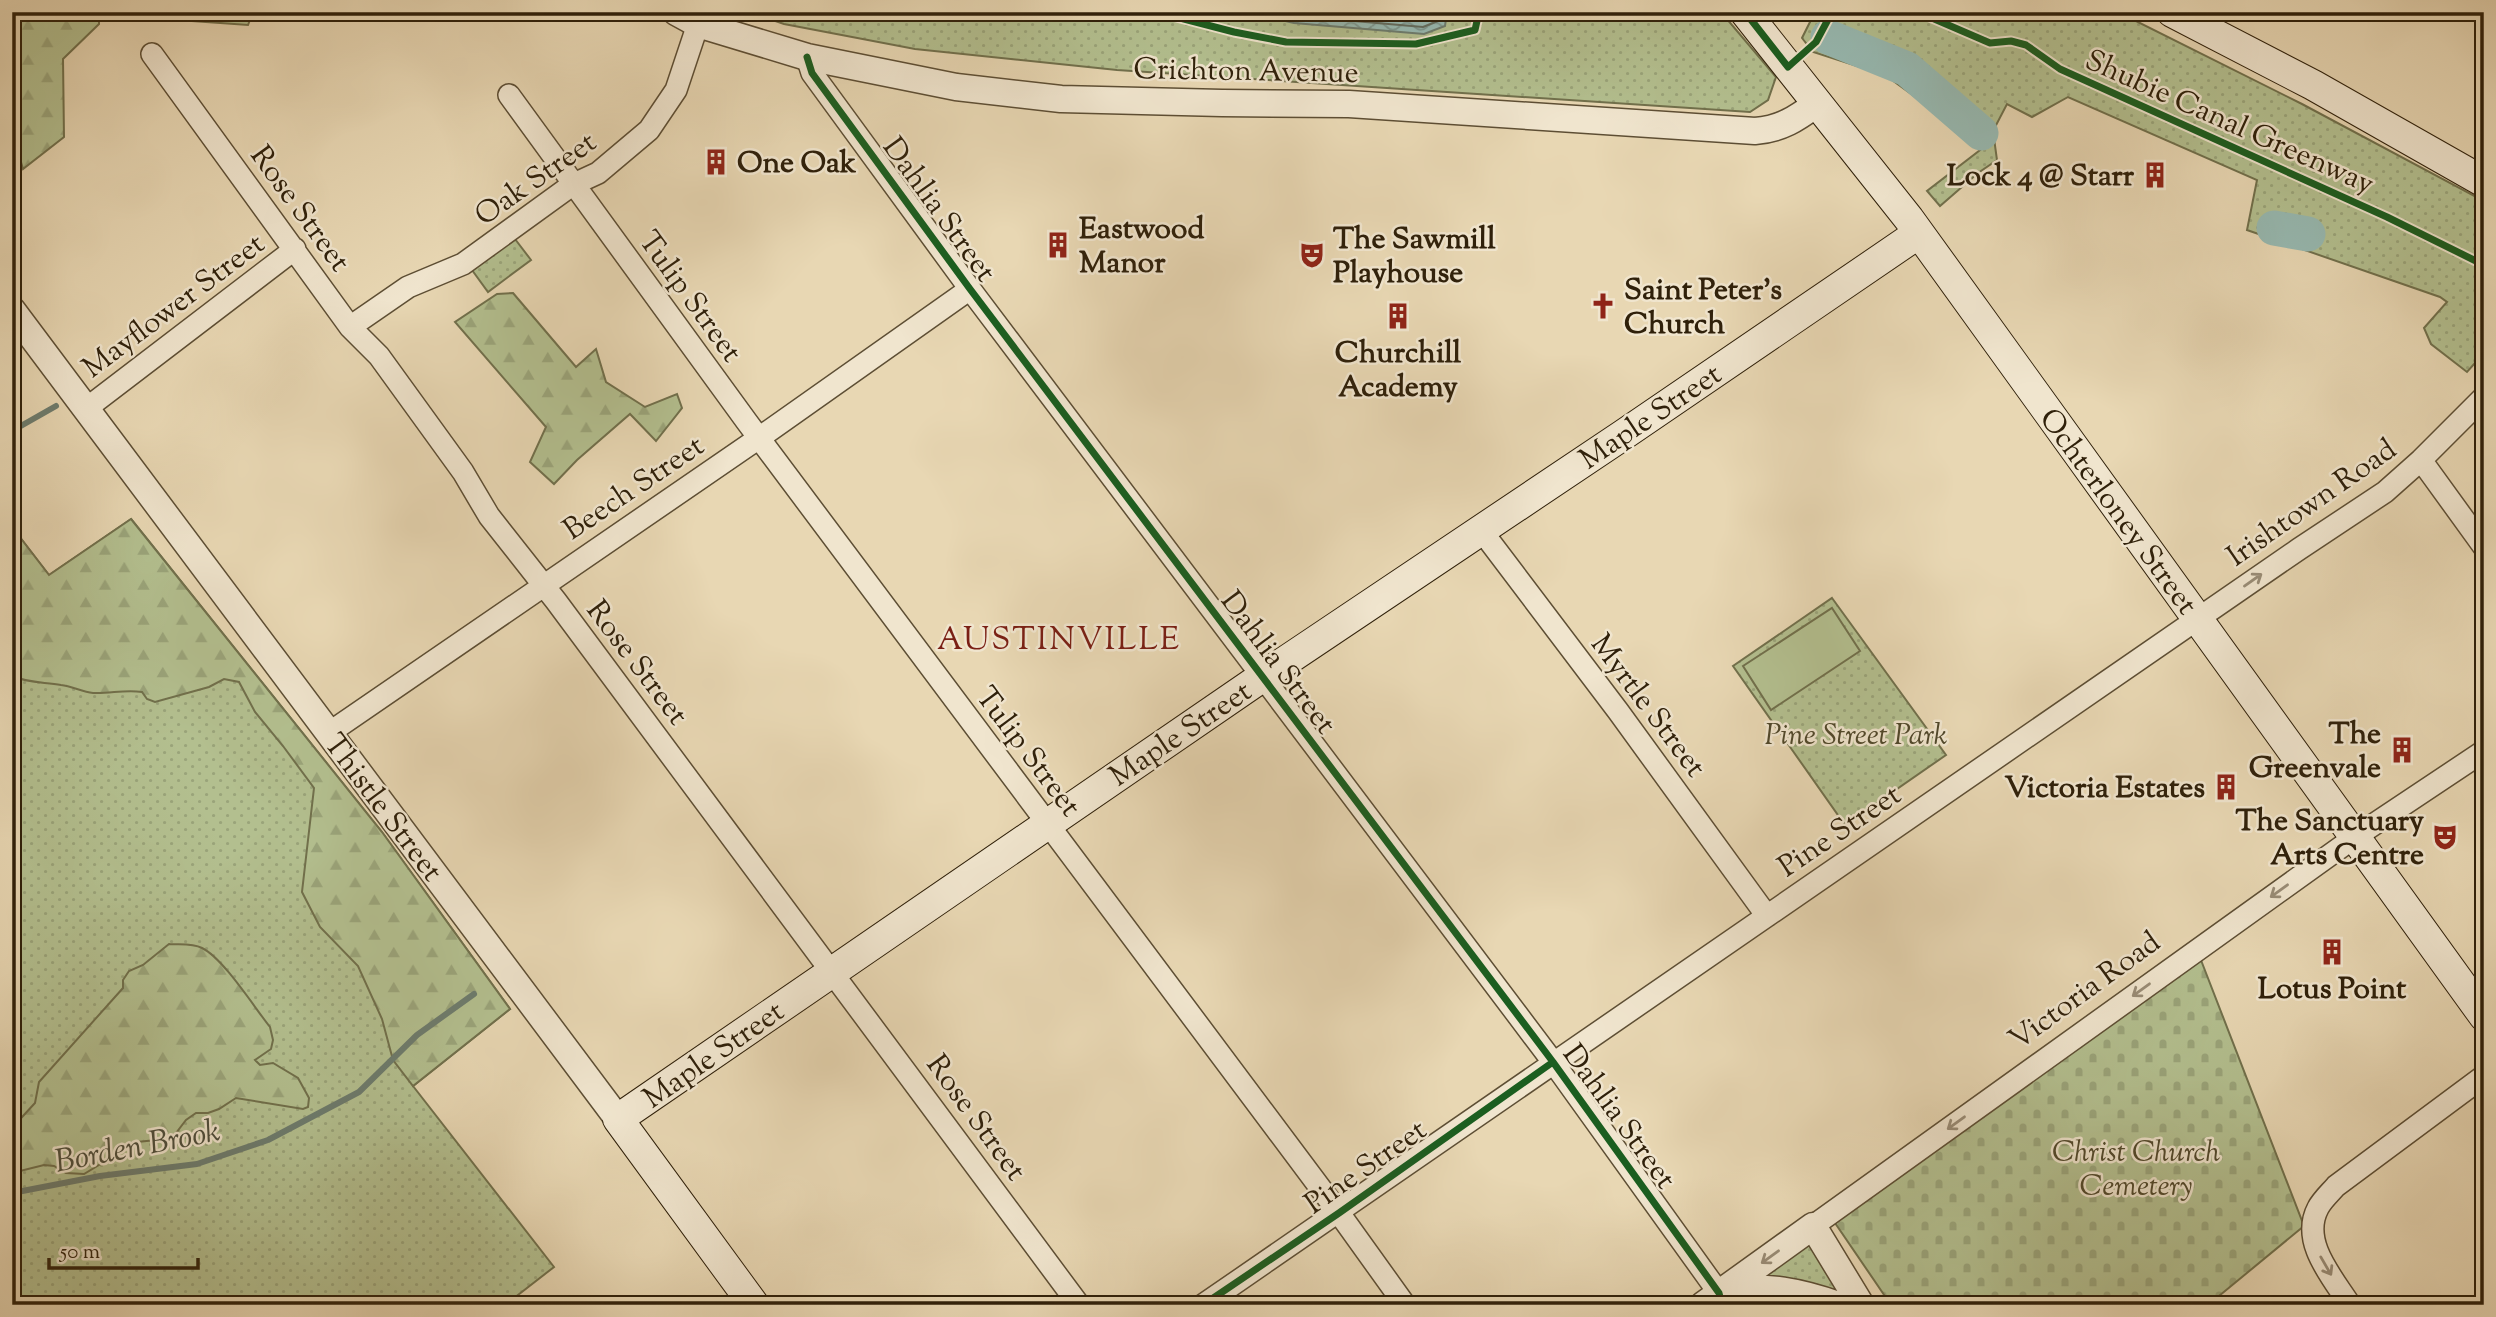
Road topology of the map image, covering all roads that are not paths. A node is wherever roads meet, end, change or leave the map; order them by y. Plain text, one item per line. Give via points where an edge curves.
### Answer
1 (1745, 12) edge
2 (2172, 12) edge
3 (687, 18) edge
4 (2214, 21) edge
5 (152, 54) dead end
6 (807, 57) junction
7 (509, 95) dead end
8 (1818, 103) junction
9 (2484, 182) edge
10 (572, 185) junction
11 (1919, 233) junction
12 (295, 249) junction
13 (970, 289) junction
14 (12, 310) edge
15 (350, 327) junction
16 (2484, 397) edge
17 (87, 408) junction
18 (759, 438) junction
19 (2421, 460) junction
20 (1481, 530) junction
21 (2484, 547) edge
22 (543, 585) junction
23 (2197, 620) junction
24 (1262, 677) junction
25 (329, 733) junction
26 (2484, 751) edge
27 (1047, 824) junction
28 (2354, 837) junction
29 (1767, 916) junction
30 (832, 971) junction
31 (2484, 1016) edge
32 (1553, 1062) junction
33 (2484, 1076) edge
34 (618, 1119) junction
35 (1339, 1213) junction
36 (1813, 1226) junction
37 (1716, 1296) edge
38 (754, 1305) edge
39 (1079, 1305) edge
40 (1203, 1305) edge
41 (1405, 1305) edge
42 (1838, 1305) edge
43 (1861, 1305) edge
44 (2350, 1305) edge

1 - 8 main road, Ochterloney Street
2 - 4 main road
3 - 6 street, Crichton Avenue
3 - 10 street, Oak Street via 676,90 649,130 598,173
4 - 9 main road via 2313,85
5 - 12 street, Rose Street
6 - 8 street, Crichton Avenue via 956,87 1061,99 1349,104 1755,131 1774,130
6 - 13 street, Dahlia Street via 812,73
7 - 10 street, Tulip Street
8 - 11 main road, Ochterloney Street
10 - 15 street, Oak Street via 463,264 408,287
10 - 18 street, Tulip Street
11 - 20 main road, Maple Street
11 - 23 main road, Ochterloney Street
12 - 15 street, Rose Street
12 - 17 street, Mayflower Street
13 - 18 street, Beech Street
13 - 24 street, Dahlia Street
14 - 17 street, Thistle Street
15 - 22 street, Rose Street via 379,356 463,472 489,516
16 - 19 street, Irishtown Road
17 - 25 street, Thistle Street
18 - 22 street, Beech Street
18 - 27 street, Tulip Street
19 - 21 street
23 -> 19 street, Irishtown Road via 2385,492
20 - 24 main road, Maple Street
20 - 29 street, Myrtle Street
22 - 25 street, Beech Street
22 - 30 street, Rose Street
23 - 28 main road, Ochterloney Street
23 - 29 street, Pine Street
24 - 27 main road, Maple Street
24 - 32 street, Dahlia Street
25 - 34 street, Thistle Street
26 - 28 street, Victoria Road
27 - 30 main road, Maple Street
27 - 35 street, Tulip Street
28 - 31 main road, Ochterloney Street
28 -> 36 street, Victoria Road
29 - 32 street, Pine Street
30 - 34 main road, Maple Street
30 - 39 street, Rose Street
32 - 35 street, Pine Street
32 - 37 street, Dahlia Street
33 -> 44 street via 2336,1186 2318,1207 2313,1242
34 - 38 main road, Thistle Street
35 - 40 street, Pine Street
35 - 41 street, Tulip Street
36 -> 37 street, Victoria Road
36 - 43 street
37 - 42 street via 1760,1286 1807,1293

